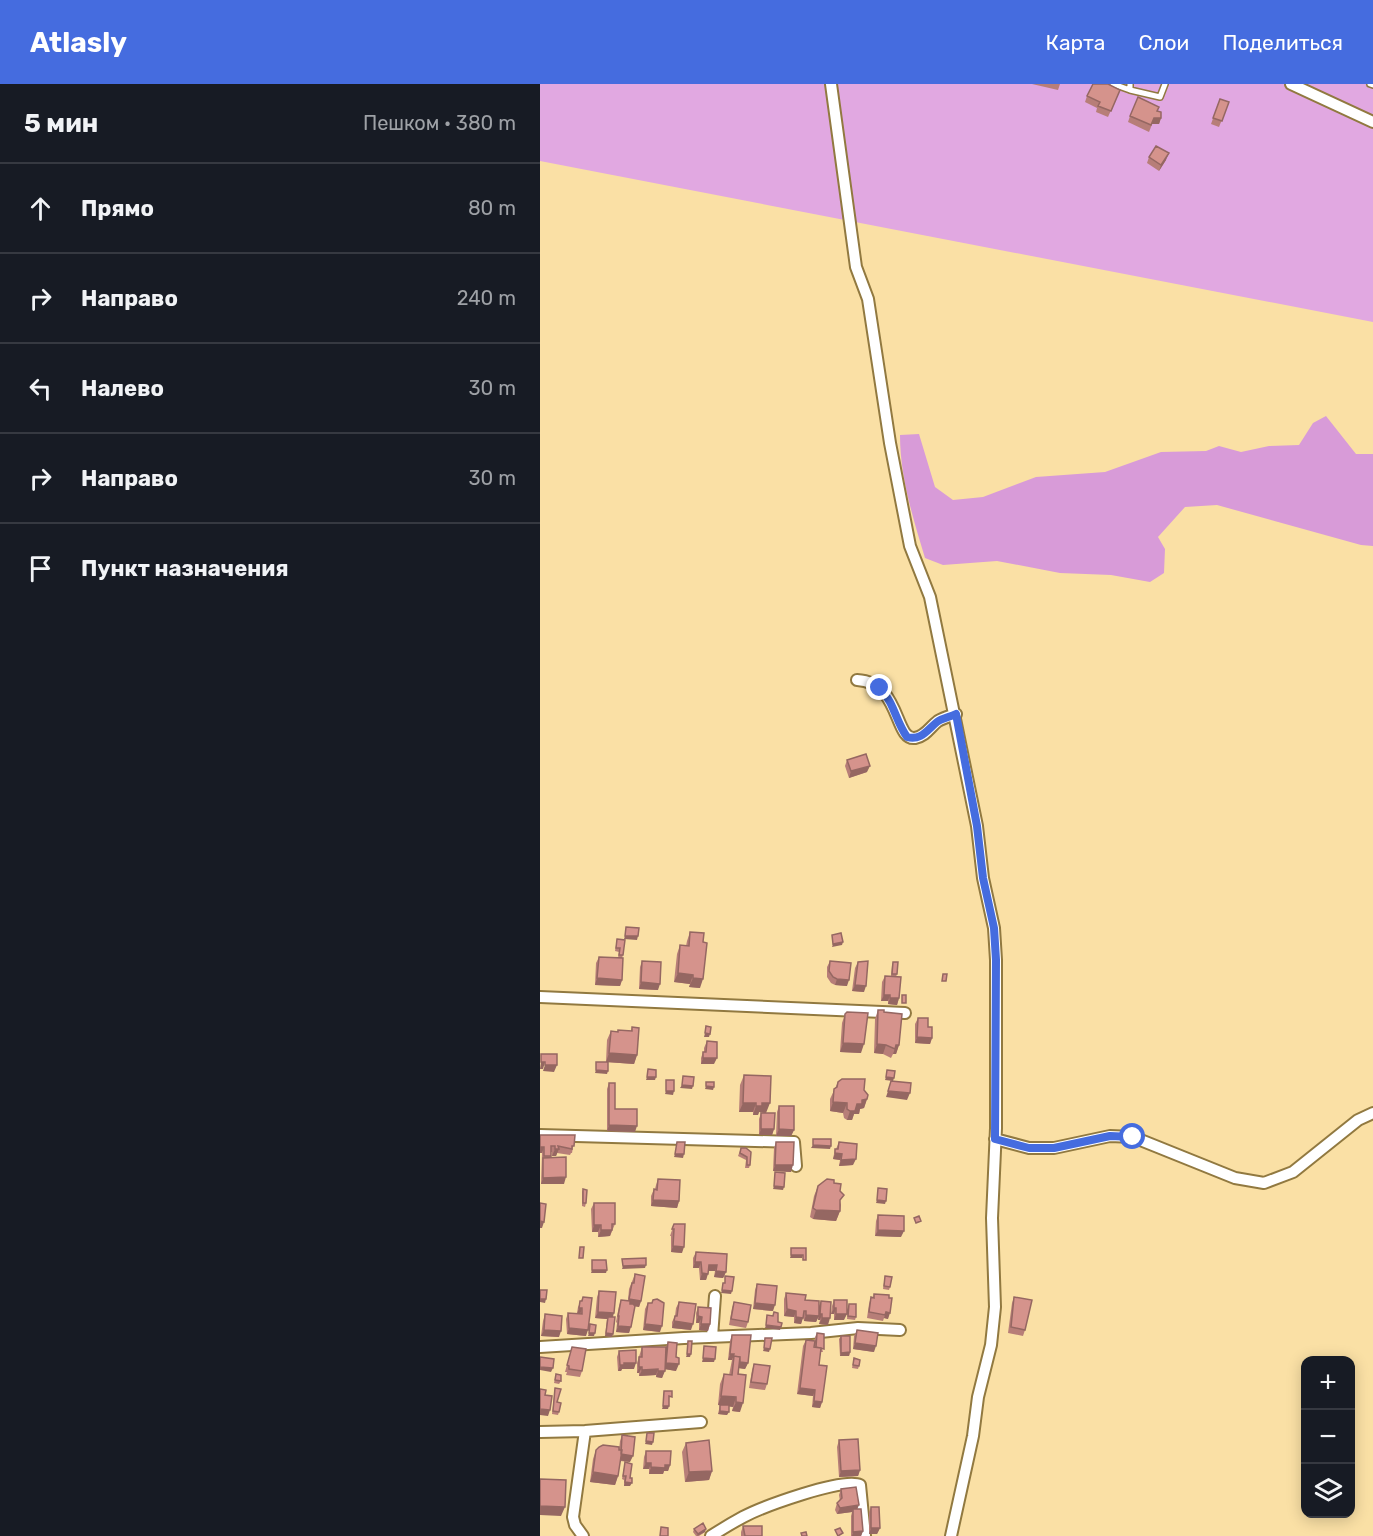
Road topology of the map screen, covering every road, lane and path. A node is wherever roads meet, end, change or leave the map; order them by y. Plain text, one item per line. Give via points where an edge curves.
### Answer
1 (831, 84) edge
2 (1113, 84) edge
3 (1165, 84) edge
4 (1291, 84) edge
5 (1130, 87) edge
6 (1373, 122) edge
7 (857, 680) dead end
8 (956, 714) junction
9 (540, 997) edge
10 (905, 1013) dead end
11 (1373, 1113) edge
12 (540, 1135) edge
13 (995, 1139) junction
14 (796, 1166) edge
15 (715, 1296) dead end
16 (900, 1330) dead end
17 (712, 1337) junction
18 (540, 1347) edge
19 (701, 1422) dead end
20 (585, 1431) junction
21 (540, 1432) edge
22 (583, 1536) edge
23 (711, 1536) edge
24 (865, 1536) edge
25 (951, 1536) edge

1 - 8 street via 856,267 868,299 910,546 930,597
2 - 5 lane
3 - 5 lane via 1160,98
4 - 6 street
7 - 8 street via 873,684 887,696 907,737 920,737 938,721
8 - 13 street via 994,928
9 - 10 street
11 - 13 street via 1358,1120 1293,1172 1264,1183 1234,1178 1133,1137 1110,1136 1054,1148 1029,1148
12 - 14 street via 794,1142
13 - 25 street via 995,1308 991,1345
15 - 17 street
16 - 17 street via 858,1328
17 - 18 street
19 - 20 street
20 - 21 street
20 - 22 street via 573,1517
23 - 24 street via 745,1516 787,1500 854,1482 860,1485

